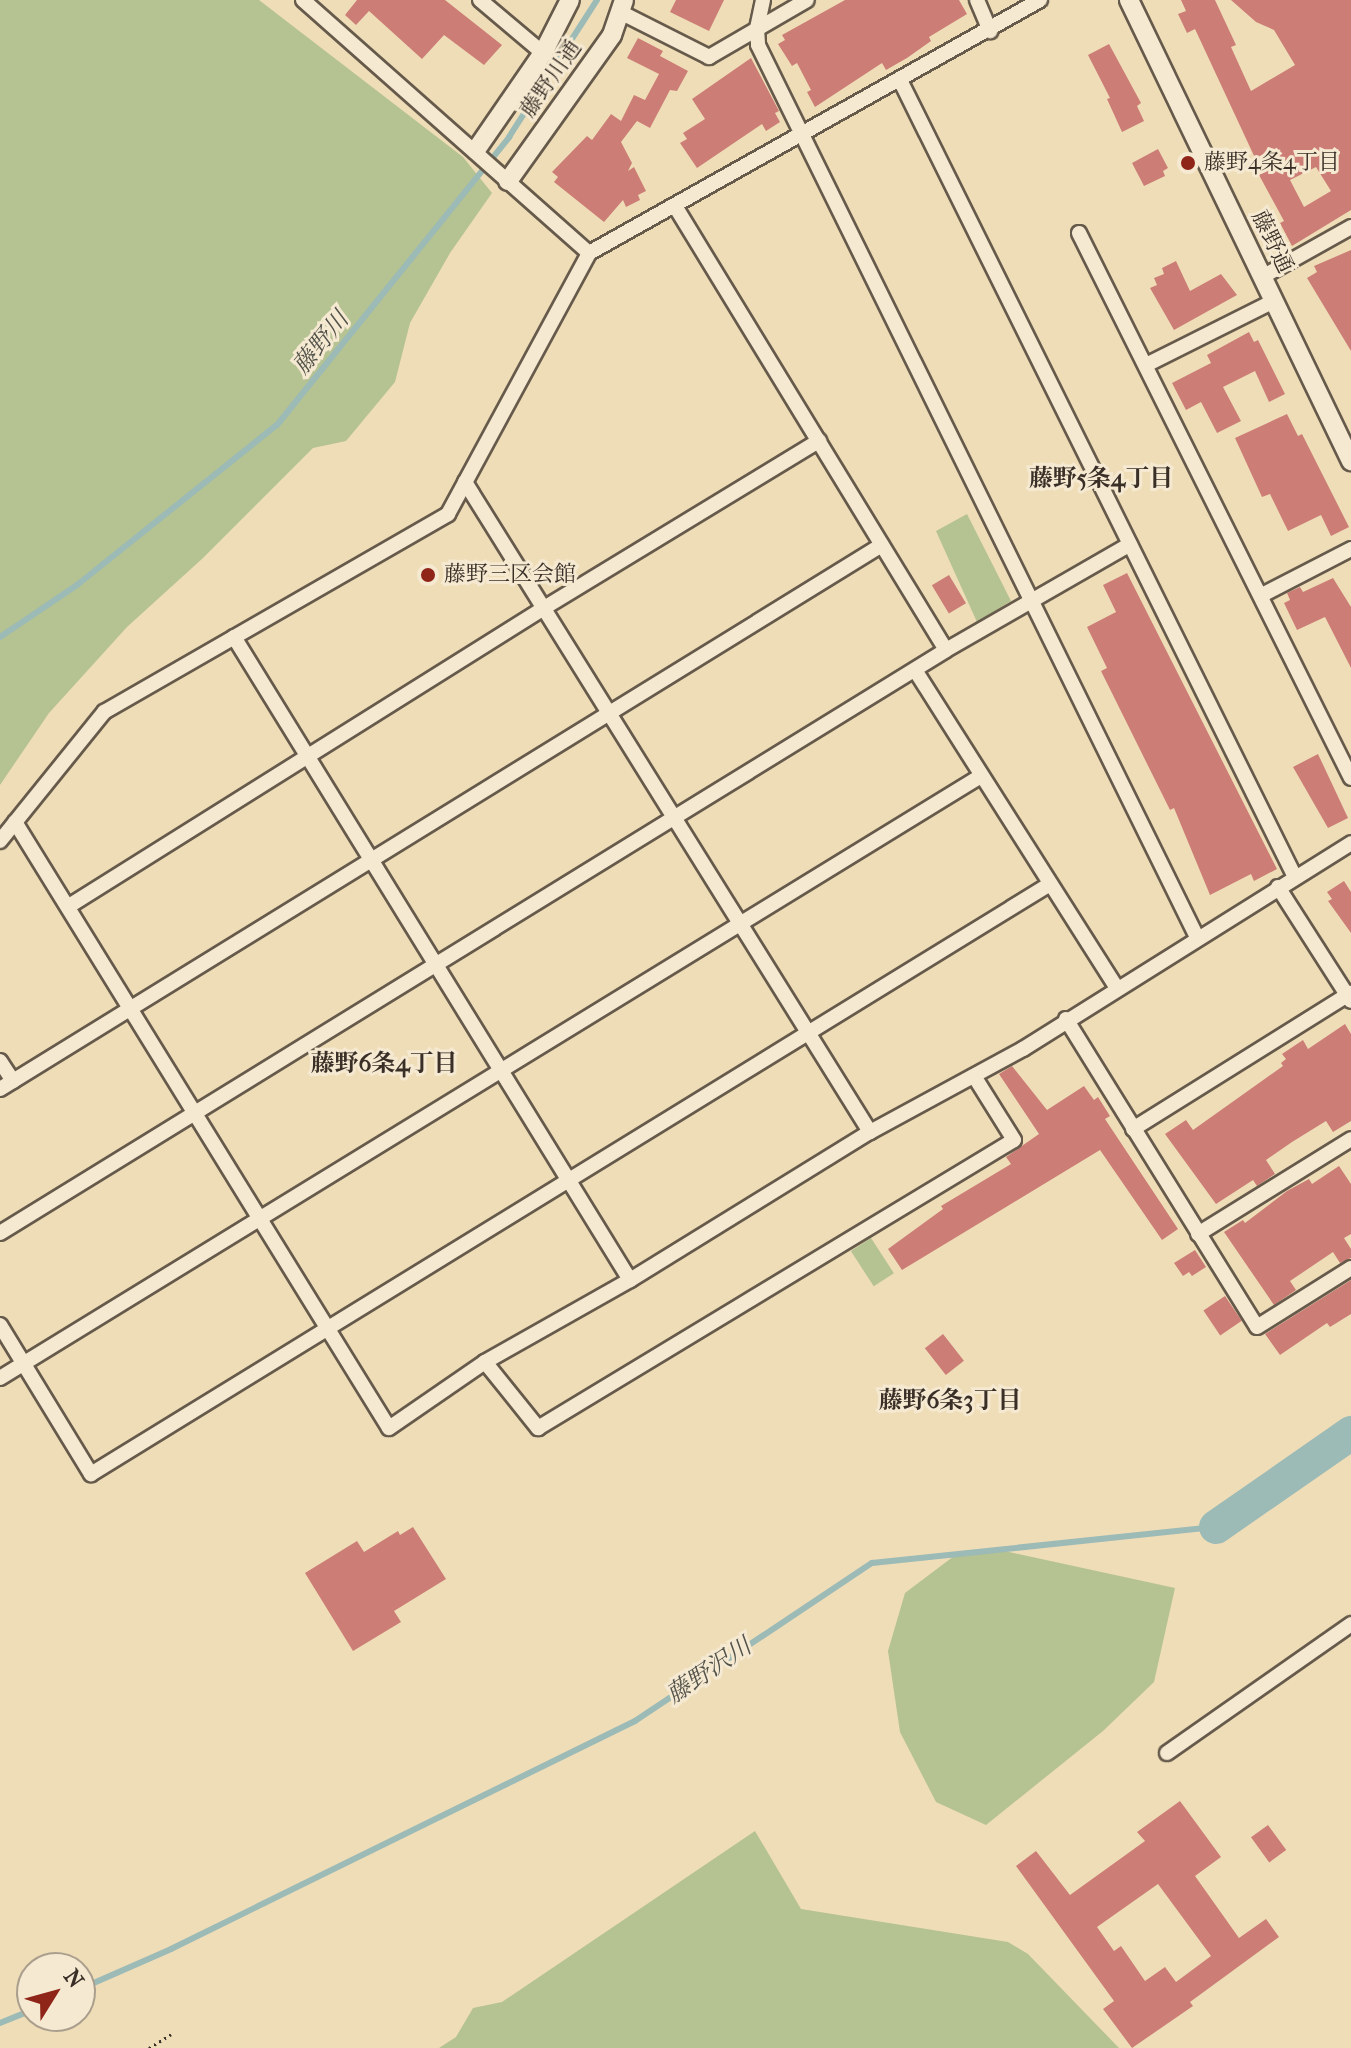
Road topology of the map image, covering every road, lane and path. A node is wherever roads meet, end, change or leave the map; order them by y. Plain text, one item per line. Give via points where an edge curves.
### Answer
1 (303, 0) edge
2 (480, 0) edge
3 (570, 0) edge
4 (763, 0) edge
5 (807, 0) edge
6 (977, 0) edge
7 (1040, 0) edge
8 (1129, 0) edge
9 (622, 6) edge
10 (757, 29) junction
11 (990, 31) junction
12 (543, 53) junction
13 (900, 80) junction
14 (804, 134) junction
15 (476, 150) junction
16 (508, 181) junction
17 (675, 206) junction
18 (1351, 227) edge
19 (1079, 233) dead end
20 (589, 253) junction
21 (1262, 277) junction
22 (1274, 301) junction
23 (1146, 365) junction
24 (819, 441) junction
25 (1351, 461) edge
26 (465, 482) junction
27 (1130, 544) junction
28 (882, 545) junction
29 (1351, 549) edge
30 (1262, 595) junction
31 (1033, 600) junction
32 (544, 608) junction
33 (234, 637) junction
34 (946, 650) junction
35 (915, 670) junction
36 (610, 712) junction
37 (307, 757) junction
38 (981, 776) junction
39 (1351, 778) edge
40 (676, 816) junction
41 (15, 822) junction
42 (0, 841) edge
43 (1351, 843) edge
44 (371, 858) junction
45 (1295, 877) junction
46 (1050, 884) junction
47 (1278, 887) junction
48 (69, 906) junction
49 (742, 925) junction
50 (1197, 937) junction
51 (436, 963) junction
52 (1117, 988) junction
53 (1350, 996) edge
54 (131, 1008) junction
55 (1066, 1019) junction
56 (807, 1030) junction
57 (0, 1061) edge
58 (503, 1072) junction
59 (974, 1076) junction
60 (6, 1085) edge
61 (196, 1111) junction
62 (1133, 1129) junction
63 (870, 1132) junction
64 (1351, 1139) edge
65 (568, 1179) junction
66 (262, 1219) junction
67 (0, 1233) edge
68 (1198, 1234) junction
69 (1351, 1268) edge
70 (630, 1280) junction
71 (0, 1325) edge
72 (329, 1327) junction
73 (485, 1362) junction
74 (24, 1363) junction
75 (0, 1378) edge
76 (1351, 1624) edge
77 (1167, 1753) dead end
78 (171, 2034) dead end
79 (149, 2048) edge

1 - 15 street
2 - 12 street
3 - 12 street, 藤野川通
4 - 10 street
5 - 10 street
6 - 11 street
7 - 11 street
8 - 21 street, 藤野通
9 - 10 street via 709,57
9 - 16 street, 藤野川通 via 612,35
10 - 14 street via 758,45
11 - 13 street
12 - 15 street, 藤野川通
13 - 14 street
13 - 27 street
14 - 17 street
14 - 31 street
15 - 16 street
16 - 20 street
17 - 20 street
17 - 24 street
18 - 21 street
19 - 23 street
20 - 26 street
21 - 22 street, 藤野通
22 - 23 street
22 - 25 street, 藤野通
23 - 30 street
24 - 28 street
24 - 32 street
26 - 32 street
26 - 33 street via 448,514
27 - 31 street
27 - 45 street
28 - 34 street
28 - 36 street
29 - 30 street
30 - 39 street
31 - 34 street
31 - 50 street
32 - 36 street
32 - 37 street
33 - 37 street
33 - 41 street via 104,712
34 - 35 street
35 - 38 street
35 - 40 street
36 - 40 street
36 - 44 street
37 - 44 street
37 - 48 street
38 - 46 street
38 - 49 street
40 - 49 street
40 - 51 street
41 - 42 street
41 - 48 street
43 - 45 street
44 - 51 street
44 - 54 street
45 - 47 street
46 - 52 street
46 - 56 street
47 - 50 street
47 - 53 street
48 - 54 street
49 - 56 street
49 - 58 street
50 - 52 street
51 - 58 street
51 - 61 street
52 - 55 street
53 - 62 street
54 - 60 street
54 - 61 street
55 - 59 street
55 - 62 street
56 - 63 street
56 - 65 street
57 - 60 street
58 - 65 street
58 - 66 street
59 - 63 street
59 - 73 street via 1014,1140 538,1428
61 - 66 street
61 - 67 street
62 - 68 street
63 - 70 street
64 - 68 street
65 - 70 street
65 - 72 street
66 - 72 street
66 - 74 street
68 - 69 street via 1257,1327
70 - 73 street
71 - 74 street
72 - 73 street via 389,1428
72 - 74 street via 91,1474
74 - 75 street
76 - 77 street
78 - 79 path

